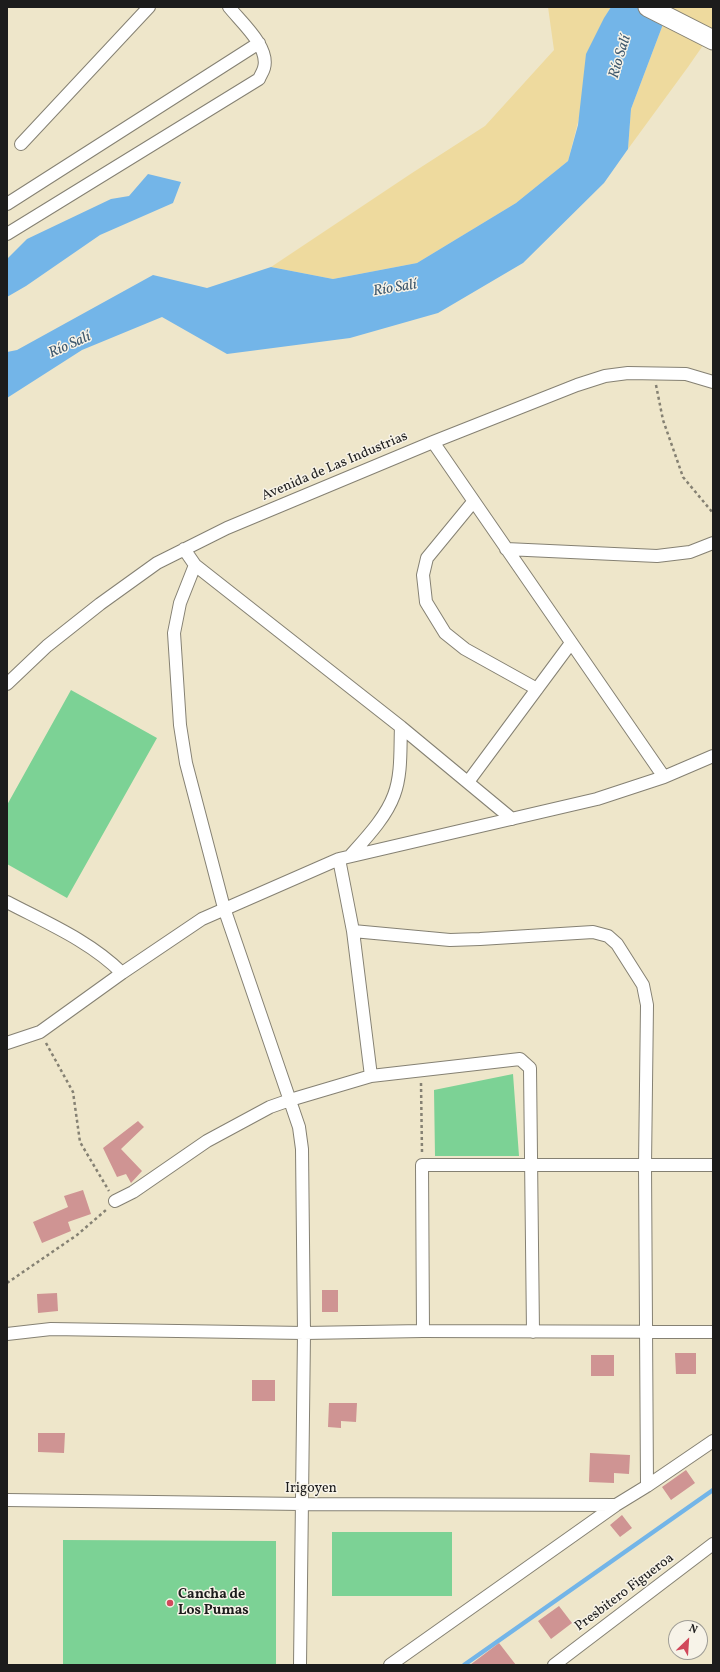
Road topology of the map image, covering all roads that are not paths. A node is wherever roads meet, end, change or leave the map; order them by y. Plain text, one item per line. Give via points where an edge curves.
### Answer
1 (149, 7) edge
2 (229, 7) edge
3 (648, 7) edge
4 (713, 40) edge
5 (259, 43) junction
6 (21, 144) dead end
7 (7, 204) edge
8 (7, 234) edge
9 (713, 382) edge
10 (433, 442) junction
11 (473, 502) junction
12 (713, 543) edge
13 (184, 549) junction
14 (506, 549) junction
15 (195, 565) junction
16 (571, 643) junction
17 (7, 684) edge
18 (537, 689) junction
19 (401, 727) junction
20 (713, 756) edge
21 (664, 777) junction
22 (468, 782) junction
23 (512, 819) junction
24 (351, 855) junction
25 (339, 859) junction
26 (7, 902) edge
27 (224, 908) junction
28 (353, 931) junction
29 (122, 973) junction
30 (7, 1043) edge
31 (371, 1076) junction
32 (290, 1100) junction
33 (531, 1165) junction
34 (645, 1165) junction
35 (713, 1165) edge
36 (115, 1202) road end
37 (423, 1331) junction
38 (646, 1331) junction
39 (304, 1332) junction
40 (533, 1332) junction
41 (713, 1332) edge
42 (7, 1334) edge
43 (713, 1442) edge
44 (647, 1486) junction
45 (7, 1500) edge
46 (302, 1504) junction
47 (616, 1506) junction
48 (713, 1544) edge
49 (300, 1665) edge
50 (390, 1665) edge
51 (554, 1665) edge

1 - 6 street
2 - 5 street
3 - 4 main road
5 - 7 street
5 - 8 street via 264,56 264,67 259,79
9 - 10 street, Avenida de Las Industrias via 686,374 628,372 613,375 577,385
10 - 11 street
10 - 13 street, Avenida de Las Industrias via 227,528
11 - 14 street
11 - 18 street via 427,558 423,575 426,602 445,632 465,649
12 - 14 street via 690,552 658,556
13 - 15 street
13 - 17 street, Avenida de Las Industrias via 157,563 100,604 47,646
14 - 16 street
15 - 19 street
15 - 27 street via 180,603 174,633 177,693 186,763
16 - 18 street
16 - 21 street
18 - 22 street
19 - 22 street
19 - 24 street via 400,761 394,794 385,812
20 - 21 street
21 - 23 street via 597,799
22 - 23 street
23 - 24 street
24 - 25 street
25 - 27 street
25 - 28 street
26 - 29 street via 90,946
27 - 29 street via 202,919
27 - 32 street
28 - 31 street
28 - 34 street via 450,940 593,932 608,936 617,944 636,972 643,985 647,1005
29 - 30 street via 40,1032
31 - 32 street
31 - 33 street via 520,1059 530,1068
32 - 36 street via 270,1107 207,1141
32 - 39 street via 299,1127 302,1149
33 - 34 street
33 - 37 street via 422,1165
33 - 40 street
34 - 35 street
34 - 38 street
37 - 39 street
37 - 40 street
38 - 40 street
38 - 41 street
38 - 44 street
39 - 42 street via 51,1329
39 - 46 street
43 - 44 street
44 - 47 street
45 - 46 street, Irigoyen
46 - 47 street, Irigoyen
46 - 49 street
47 - 50 street
48 - 51 street, Presbitero Figueroa

